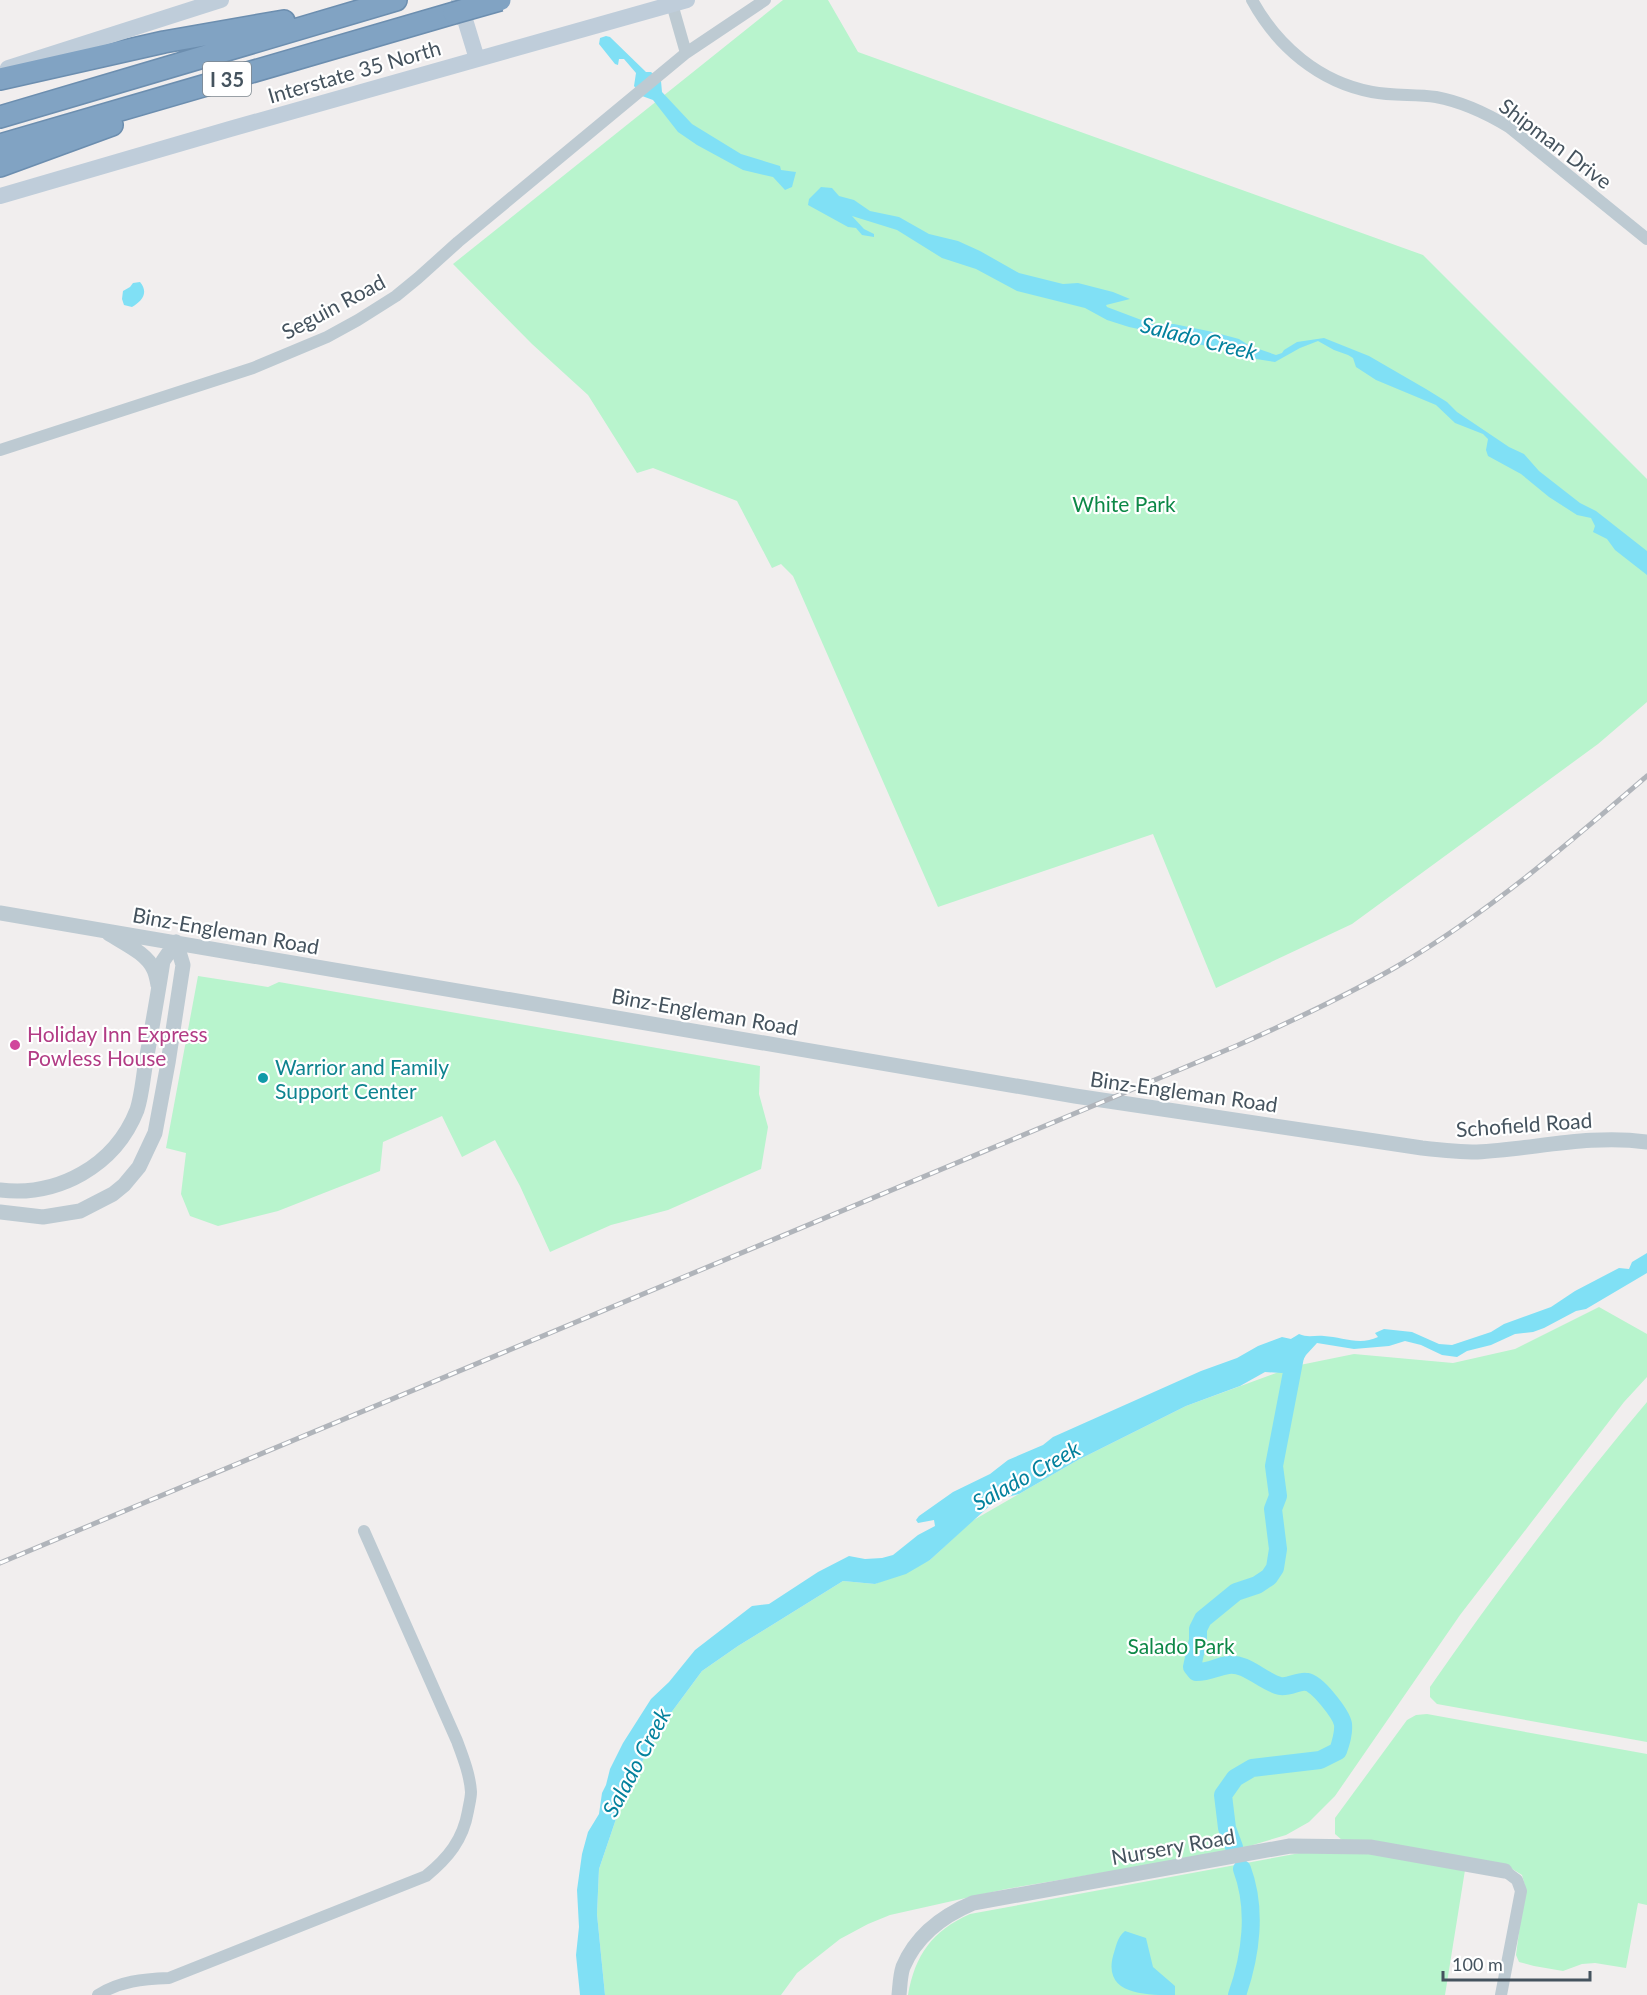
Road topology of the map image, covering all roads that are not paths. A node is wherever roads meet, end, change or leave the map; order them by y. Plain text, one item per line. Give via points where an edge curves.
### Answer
1 (221, 0) edge
2 (395, 0) edge
3 (500, 0) edge
4 (765, 0) edge
5 (1251, 0) edge
6 (676, 2) edge
7 (456, 7) edge
8 (686, 53) junction
9 (477, 59) junction
10 (0, 71) edge
11 (0, 79) edge
12 (182, 92) junction
13 (0, 117) edge
14 (0, 145) edge
15 (0, 166) edge
16 (0, 196) edge
17 (1647, 239) edge
18 (0, 450) edge
19 (0, 913) edge
20 (103, 930) junction
21 (176, 942) junction
22 (159, 987) junction
23 (1643, 1141) edge
24 (1404, 1145) joint
25 (0, 1190) edge
26 (0, 1212) edge
27 (364, 1531) dead end
28 (1505, 1871) joint
29 (98, 1995) edge
30 (899, 1995) edge
31 (1502, 1995) edge

1 - 10 main road
2 - 11 highway via 164,42
2 - 13 highway, I 35
3 - 7 highway, I 35, bridge
4 - 8 street, Seguin Road
5 - 17 street, Shipman Drive via 1285,46 1311,67 1358,88 1439,98 1494,117
6 - 8 street
6 - 9 main road, Interstate 35 North
7 - 9 main road
7 - 12 highway, I 35
8 - 18 street, Seguin Road via 411,284 348,326 254,368
9 - 16 main road, Interstate 35 North
12 - 14 highway, I 35
12 - 15 highway via 129,118
19 - 20 street, Binz-Engleman Road
20 - 21 street, Binz-Engleman Road
20 - 22 street via 139,953 154,969
21 - 22 street via 163,961
21 - 24 street, Binz-Engleman Road via 1075,1096
21 - 26 street via 183,965 168,1063 155,1133 139,1167 113,1194 80,1211 43,1218
22 - 25 street via 138,1107 119,1142 90,1169 67,1182 35,1190
23 - 24 street, Schofield Road via 1581,1140 1476,1152
27 - 29 street via 467,1769 471,1792 458,1844 426,1876 169,1978 135,1980
28 - 30 street, Nursery Road via 1370,1847 1290,1846 973,1903 946,1916 921,1938 902,1969
28 - 31 street via 1517,1880 1521,1891

